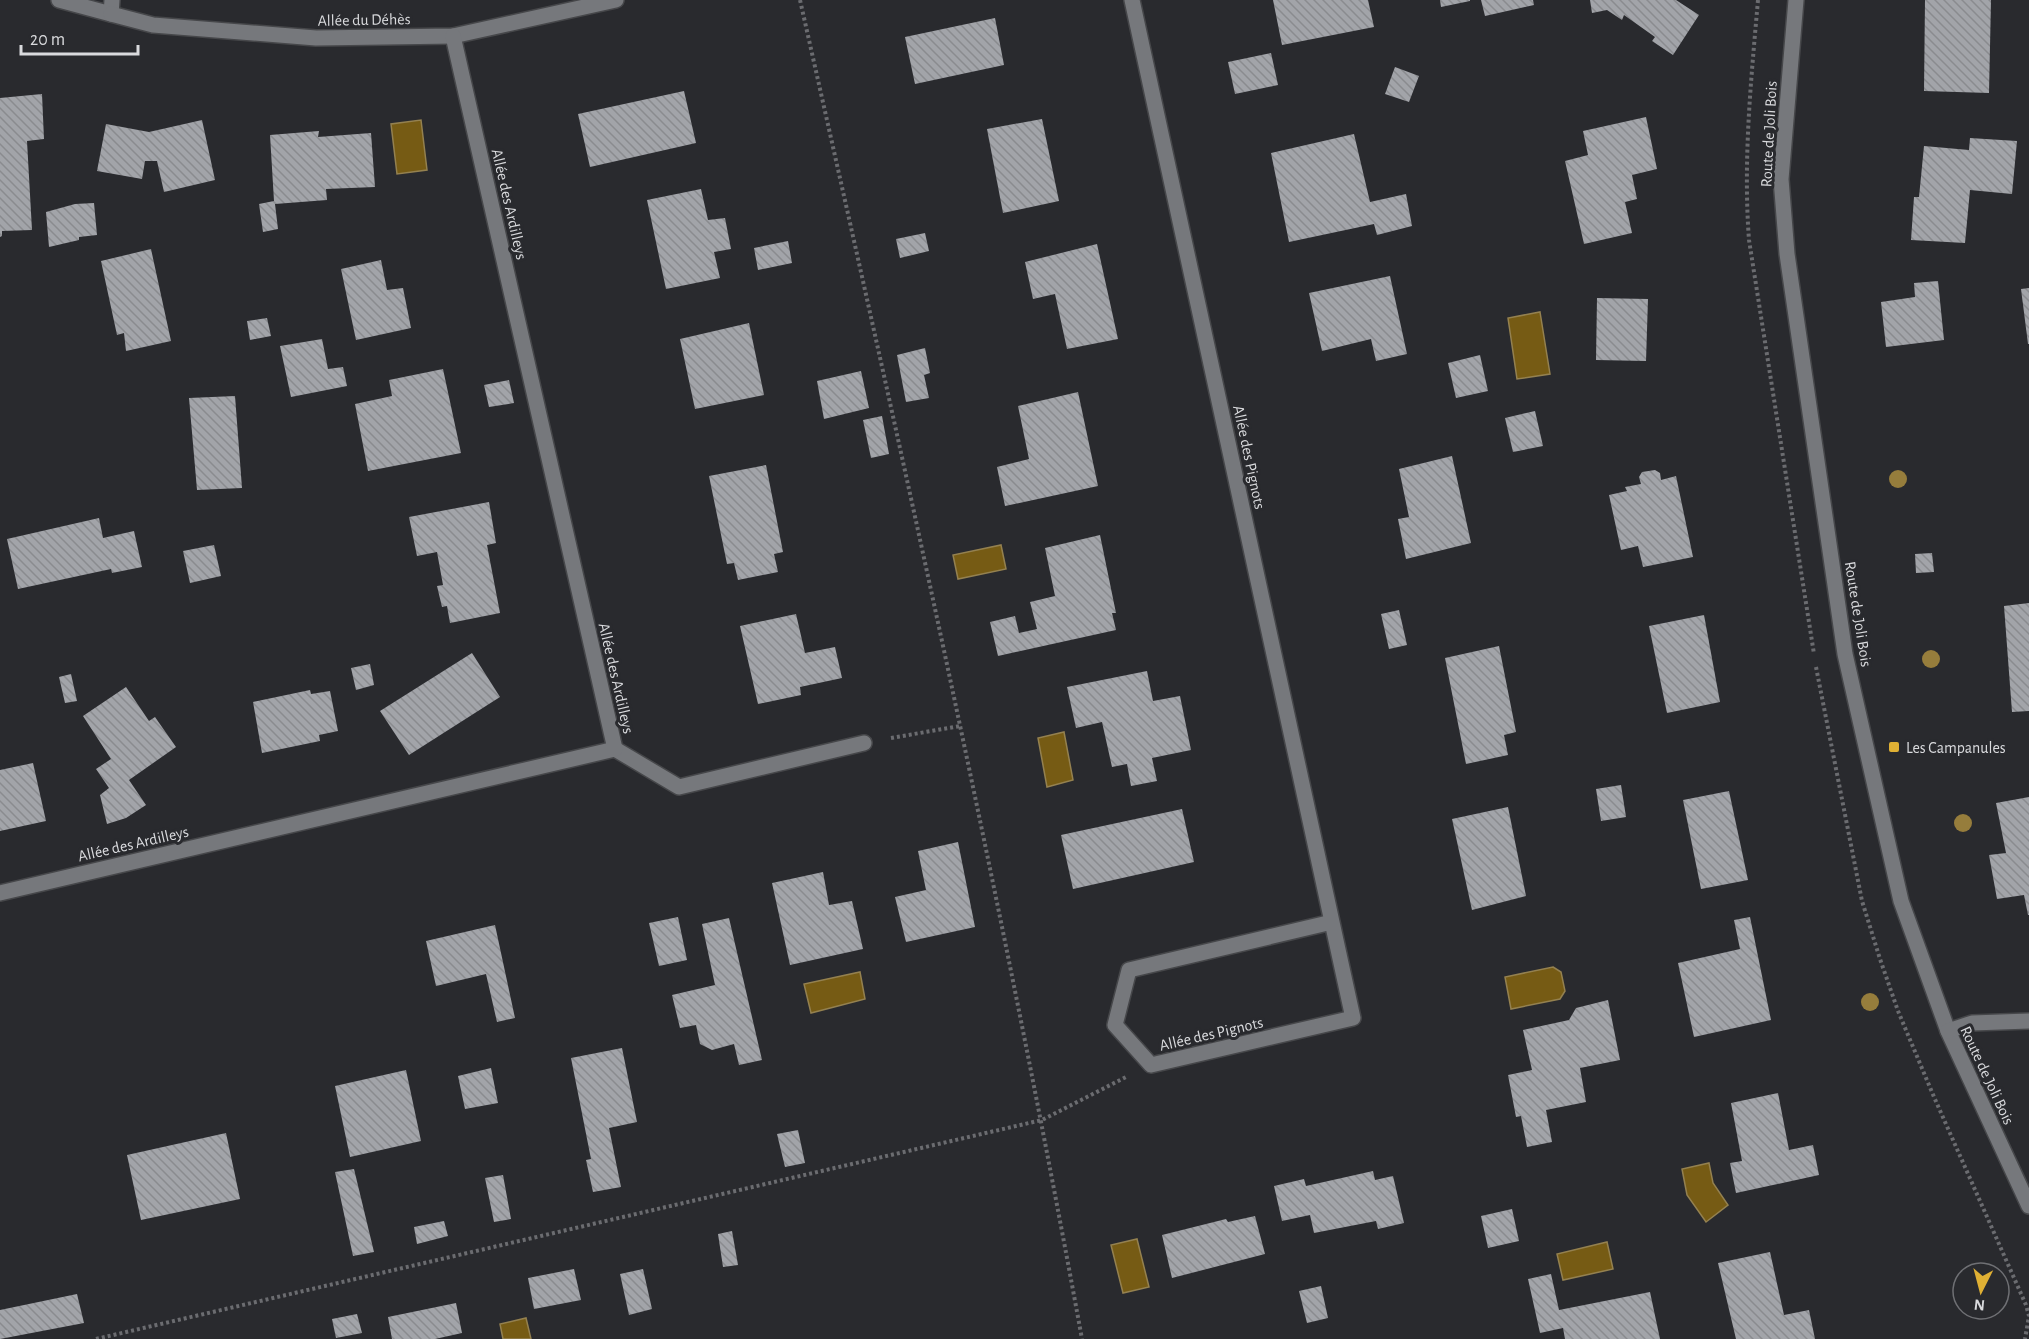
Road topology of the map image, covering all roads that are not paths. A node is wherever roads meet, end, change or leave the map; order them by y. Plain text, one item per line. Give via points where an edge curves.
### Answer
1 (59, 0) edge
2 (616, 0) edge
3 (1132, 0) edge
4 (1796, 0) edge
5 (111, 7) edge
6 (453, 36) junction
7 (864, 743) road end
8 (615, 749) junction
9 (0, 893) edge
10 (1332, 922) junction
11 (2029, 1021) edge
12 (1948, 1031) junction
13 (2029, 1206) edge

1 - 5 street, Allée du Déhès
2 - 6 street, Allée du Déhès
3 - 10 street, Allée des Pignots
4 - 12 street, Route de Joli Bois via 1781,179 1787,254 1845,654 1900,901
5 - 6 street, Allée du Déhès via 153,25 316,38
6 - 8 street, Allée des Ardilleys
7 - 8 street via 679,787
8 - 9 street, Allée des Ardilleys
10 - 10 street, Allée des Pignots via 1353,1018 1151,1065 1115,1025 1129,970
11 - 12 street via 1972,1023
12 - 13 street, Route de Joli Bois

